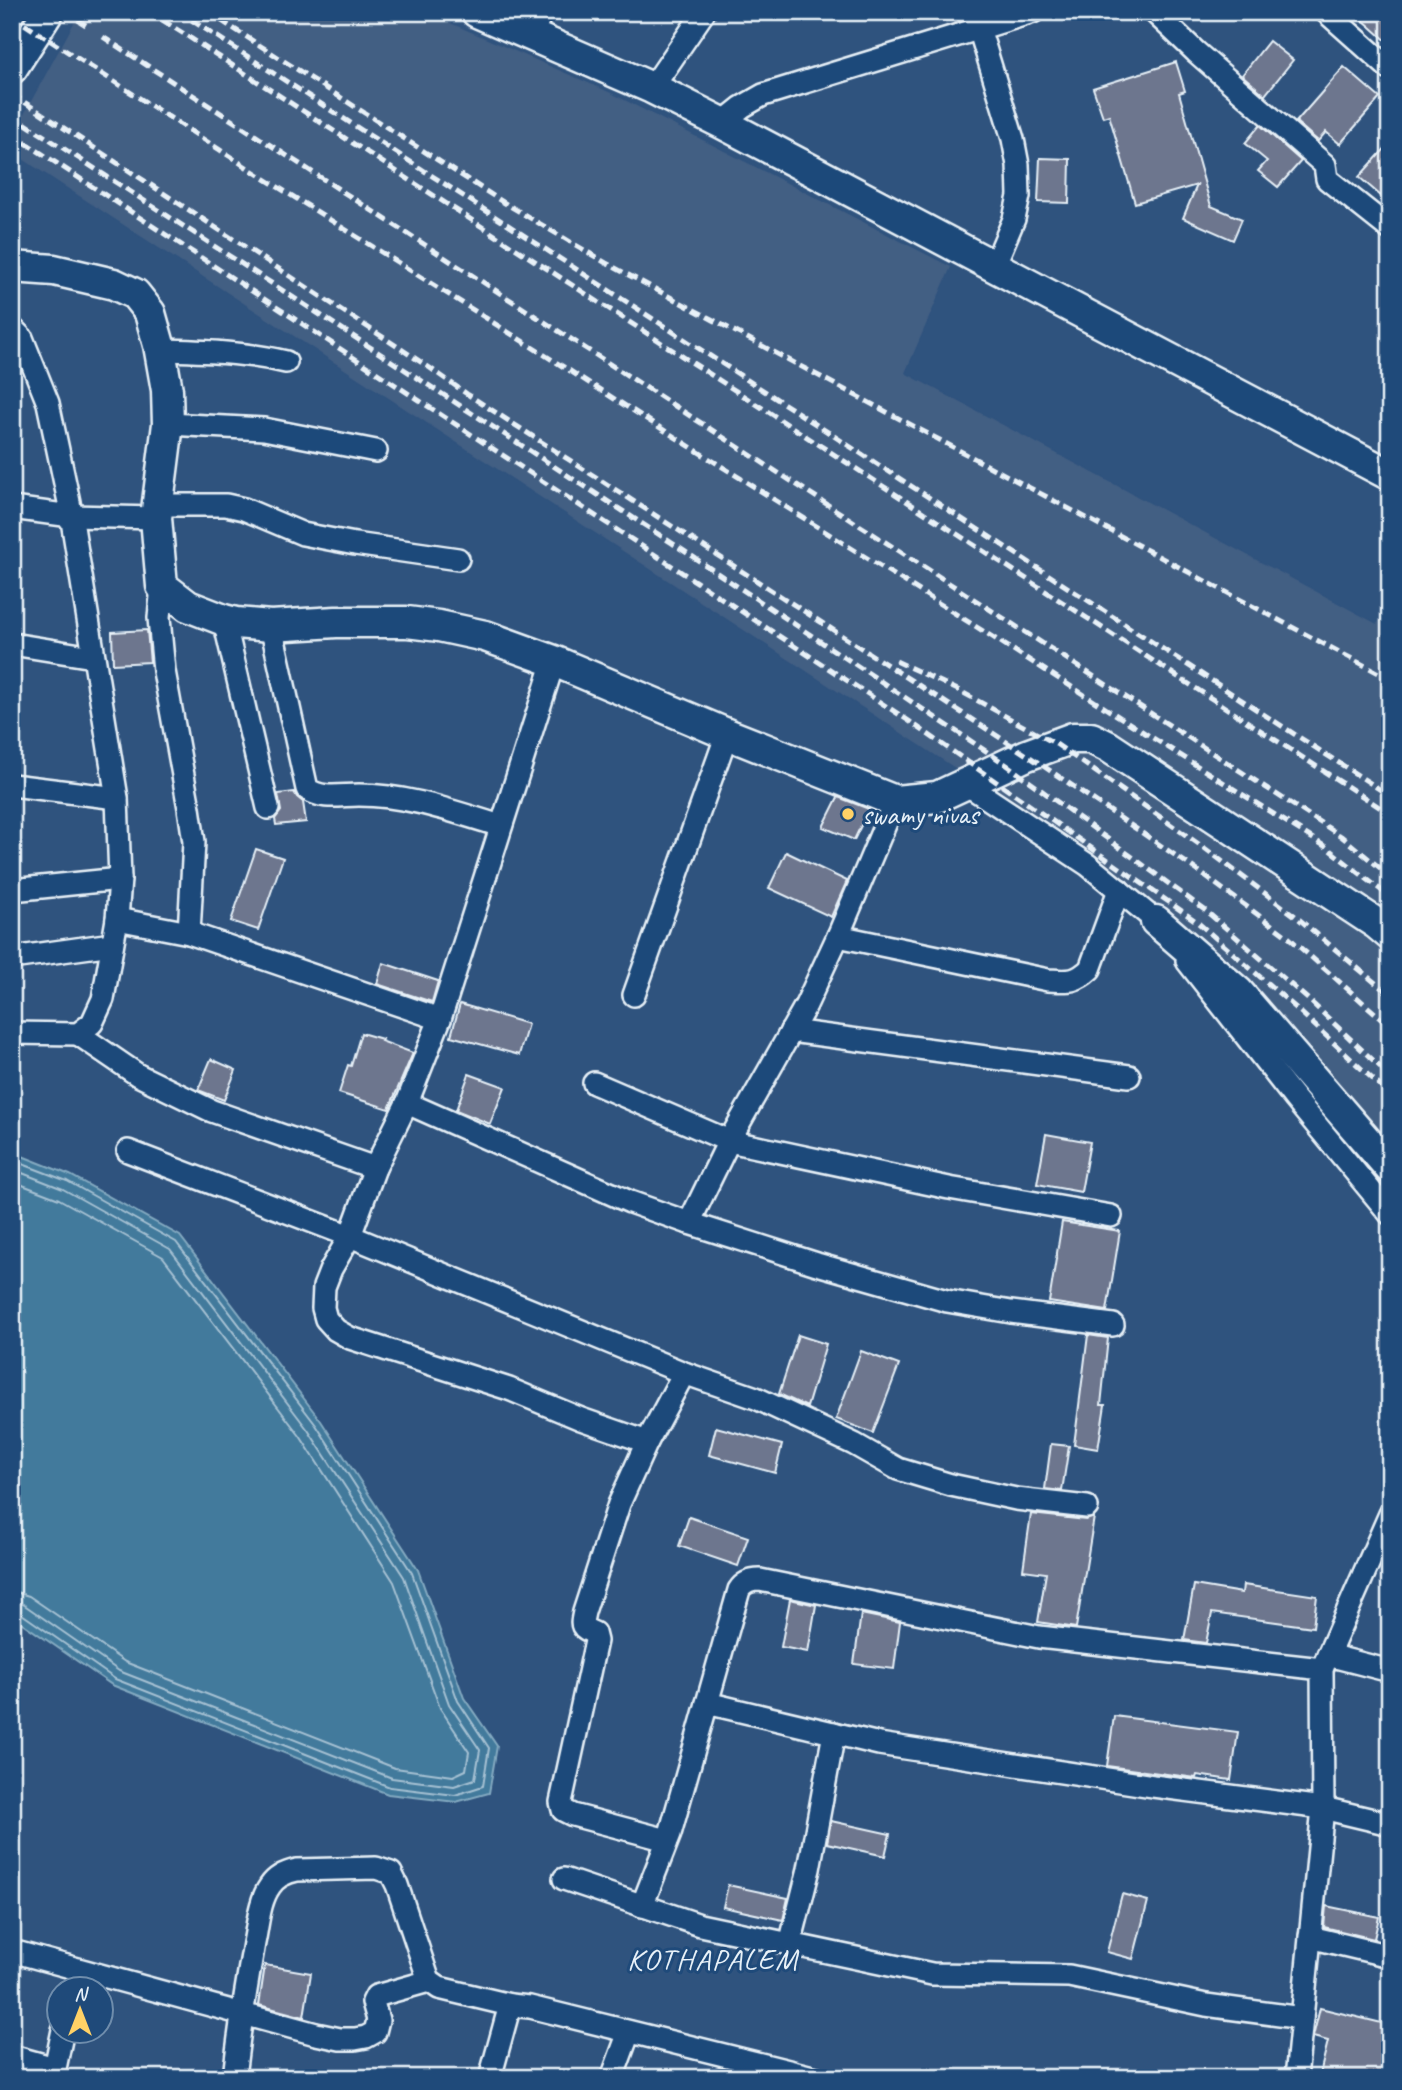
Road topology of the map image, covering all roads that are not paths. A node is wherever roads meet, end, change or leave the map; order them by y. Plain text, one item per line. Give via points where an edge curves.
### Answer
1 (48, 12) edge
2 (477, 12) edge
3 (704, 12) edge
4 (1033, 12) edge
5 (1154, 12) edge
6 (1326, 12) edge
7 (977, 20) edge
8 (537, 24) edge
9 (12, 68) edge
10 (1390, 69) edge
11 (652, 88) junction
12 (722, 123) junction
13 (1390, 229) edge
14 (994, 266) junction
15 (12, 267) edge
16 (12, 328) edge
17 (160, 351) junction
18 (286, 362) dead end
19 (168, 424) junction
20 (376, 451) dead end
21 (1386, 465) edge
22 (12, 508) edge
23 (157, 512) junction
24 (71, 516) junction
25 (458, 559) dead end
26 (162, 586) junction
27 (224, 620) junction
28 (271, 626) junction
29 (12, 644) edge
30 (93, 657) junction
31 (554, 662) junction
32 (727, 734) junction
33 (966, 784) junction
34 (12, 785) edge
35 (117, 798) junction
36 (895, 801) junction
37 (268, 808) dead end
38 (501, 826) junction
39 (120, 878) junction
40 (12, 890) edge
41 (1119, 890) junction
42 (117, 919) junction
43 (1156, 920) junction
44 (189, 933) junction
45 (1390, 935) edge
46 (838, 936) junction
47 (112, 944) junction
48 (12, 958) edge
49 (634, 995) dead end
50 (440, 1019) junction
51 (791, 1031) junction
52 (12, 1033) edge
53 (78, 1034) junction
54 (1129, 1076) dead end
55 (594, 1083) dead end
56 (407, 1103) junction
57 (729, 1141) junction
58 (128, 1151) dead end
59 (375, 1168) junction
60 (1390, 1168) edge
61 (1390, 1214) edge
62 (1111, 1216) dead end
63 (689, 1223) junction
64 (350, 1236) junction
65 (1113, 1325) dead end
66 (684, 1373) junction
67 (647, 1442) junction
68 (1087, 1507) dead end
69 (1390, 1514) edge
70 (1383, 1544) edge
71 (1325, 1662) junction
72 (1390, 1671) edge
73 (708, 1703) junction
74 (834, 1733) junction
75 (1323, 1808) junction
76 (1390, 1824) edge
77 (667, 1840) junction
78 (564, 1880) dead end
79 (642, 1906) junction
80 (1310, 1937) junction
81 (789, 1944) junction
82 (12, 1951) edge
83 (1390, 1956) edge
84 (65, 1974) edge
85 (429, 1981) junction
86 (116, 1987) edge
87 (510, 2005) junction
88 (241, 2014) junction
89 (1302, 2018) junction
90 (629, 2032) junction
91 (60, 2044) edge
92 (12, 2056) edge
93 (54, 2073) edge
94 (234, 2078) edge
95 (490, 2078) edge
96 (612, 2078) edge
97 (817, 2078) edge
98 (1296, 2078) edge

1 - 9 street
2 - 8 street
3 - 11 street
4 - 7 street
5 - 13 street via 1325,165 1327,179
6 - 10 street
7 - 12 street via 763,95
7 - 14 street via 1018,165 1014,219
8 - 11 street
11 - 12 street
12 - 14 street
14 - 21 street
15 - 17 street via 54,270 114,284 135,294 150,313
16 - 24 street via 22,338 48,403
17 - 18 street via 224,352
17 - 19 street
19 - 20 street via 264,429
19 - 23 street
22 - 24 street
23 - 24 street
23 - 25 street via 226,505 303,534
23 - 26 street
24 - 30 street
26 - 27 street via 188,606
26 - 44 street via 159,618 164,671 194,842
27 - 28 street
27 - 37 street
28 - 31 street via 336,622 439,626 485,636
28 - 38 street via 307,789 316,795 404,799
29 - 30 street
30 - 35 street
31 - 32 street
31 - 38 street
32 - 36 street
32 - 49 street
33 - 36 street via 937,797
33 - 41 street
33 - 45 street via 1073,738 1091,738
34 - 35 street
35 - 39 street
36 - 46 street
38 - 50 street
39 - 40 street
39 - 42 street
41 - 43 street
41 - 46 street via 1090,969 1070,981
42 - 44 street
42 - 47 street
43 - 60 street via 1238,992
43 - 61 street
44 - 50 street
46 - 51 street
47 - 48 street
47 - 53 street via 103,999 92,1023
50 - 56 street
51 - 54 street
51 - 57 street
52 - 53 street
53 - 59 street via 138,1075 212,1111
55 - 57 street
56 - 59 street
56 - 63 street via 630,1202
57 - 62 street via 949,1188
57 - 63 street
58 - 64 street
59 - 64 street
63 - 65 street via 947,1301
64 - 66 street
64 - 67 street via 324,1287 326,1319 336,1330
66 - 67 street
66 - 68 street via 781,1409 898,1469 1016,1499
67 - 77 street via 619,1504 584,1612 582,1626 594,1633 596,1642 561,1802 563,1810 573,1815
69 - 70 street
70 - 71 street
71 - 72 street
71 - 73 street via 1039,1637 752,1580 739,1590
71 - 75 street
73 - 74 street
73 - 77 street
74 - 75 street via 961,1757
74 - 81 street via 809,1869
75 - 76 street
75 - 80 street
77 - 79 street
78 - 79 street
79 - 81 street via 700,1925
80 - 83 street
80 - 89 street
81 - 89 street via 932,1974 1069,1976
82 - 84 street
85 - 87 street via 439,1988
85 - 88 street via 376,1996 375,2032 355,2039
85 - 88 street via 391,1873 376,1868 297,1870 270,1885 262,1901
86 - 88 street
87 - 90 street
87 - 95 street
88 - 94 street
89 - 98 street
90 - 96 street
90 - 97 street
91 - 93 street
92 - 93 street

